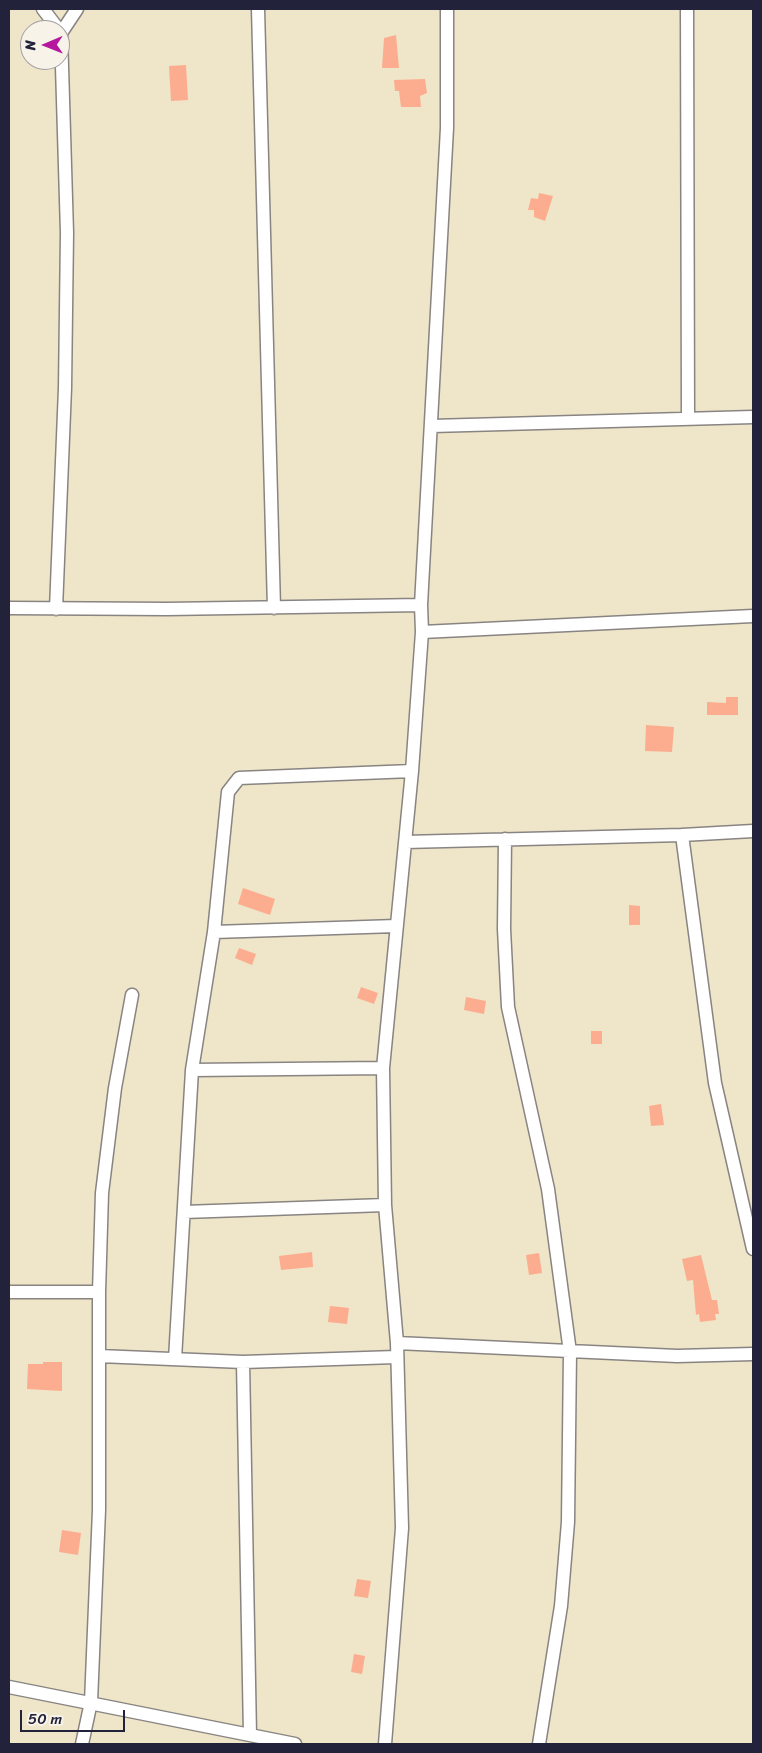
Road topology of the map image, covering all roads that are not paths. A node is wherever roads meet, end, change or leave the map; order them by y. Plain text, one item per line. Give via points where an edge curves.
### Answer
1 (43, 9) edge
2 (77, 9) edge
3 (258, 9) edge
4 (447, 9) edge
5 (687, 9) edge
6 (51, 20) edge
7 (69, 20) edge
8 (61, 70) edge
9 (753, 418) edge
10 (688, 420) junction
11 (432, 426) junction
12 (420, 605) junction
13 (9, 608) edge
14 (274, 608) junction
15 (56, 609) junction
16 (753, 616) edge
17 (422, 632) junction
18 (412, 771) junction
19 (753, 831) edge
20 (682, 836) junction
21 (505, 838) junction
22 (405, 842) junction
23 (396, 926) junction
24 (214, 932) junction
25 (132, 995) dead end
26 (383, 1068) junction
27 (192, 1070) junction
28 (385, 1205) junction
29 (184, 1212) junction
30 (753, 1249) edge
31 (9, 1292) edge
32 (99, 1292) junction
33 (397, 1343) junction
34 (570, 1352) junction
35 (753, 1354) edge
36 (99, 1356) junction
37 (396, 1358) junction
38 (175, 1359) junction
39 (242, 1362) junction
40 (9, 1687) edge
41 (91, 1702) junction
42 (250, 1735) junction
43 (82, 1744) edge
44 (295, 1744) edge
45 (385, 1744) edge
46 (539, 1744) edge

1 - 6 street
2 - 7 street
3 - 14 street
4 - 11 street via 447,128
5 - 10 street
8 - 15 street via 67,233 65,388
9 - 10 street
10 - 11 street
11 - 12 street
12 - 14 street
12 - 17 street
13 - 15 street
14 - 15 street
16 - 17 street
17 - 18 street
18 - 22 street
18 - 24 street via 239,778 228,792
19 - 20 street
20 - 21 street
20 - 30 street via 715,1082
21 - 22 street
21 - 34 street via 504,930 508,1007 548,1188
22 - 23 street
23 - 24 street
23 - 26 street
24 - 27 street
25 - 32 street via 108,1136 102,1193
26 - 27 street
26 - 28 street
27 - 29 street
28 - 29 street
28 - 33 street
29 - 38 street
31 - 32 street
32 - 36 street
33 - 34 street
33 - 37 street
34 - 35 street via 677,1356
34 - 46 street via 568,1522 561,1606
36 - 38 street
36 - 41 street via 99,1510
37 - 39 street
37 - 45 street via 402,1528
38 - 39 street
39 - 42 street
40 - 41 street
41 - 42 street
41 - 43 street
42 - 44 street

